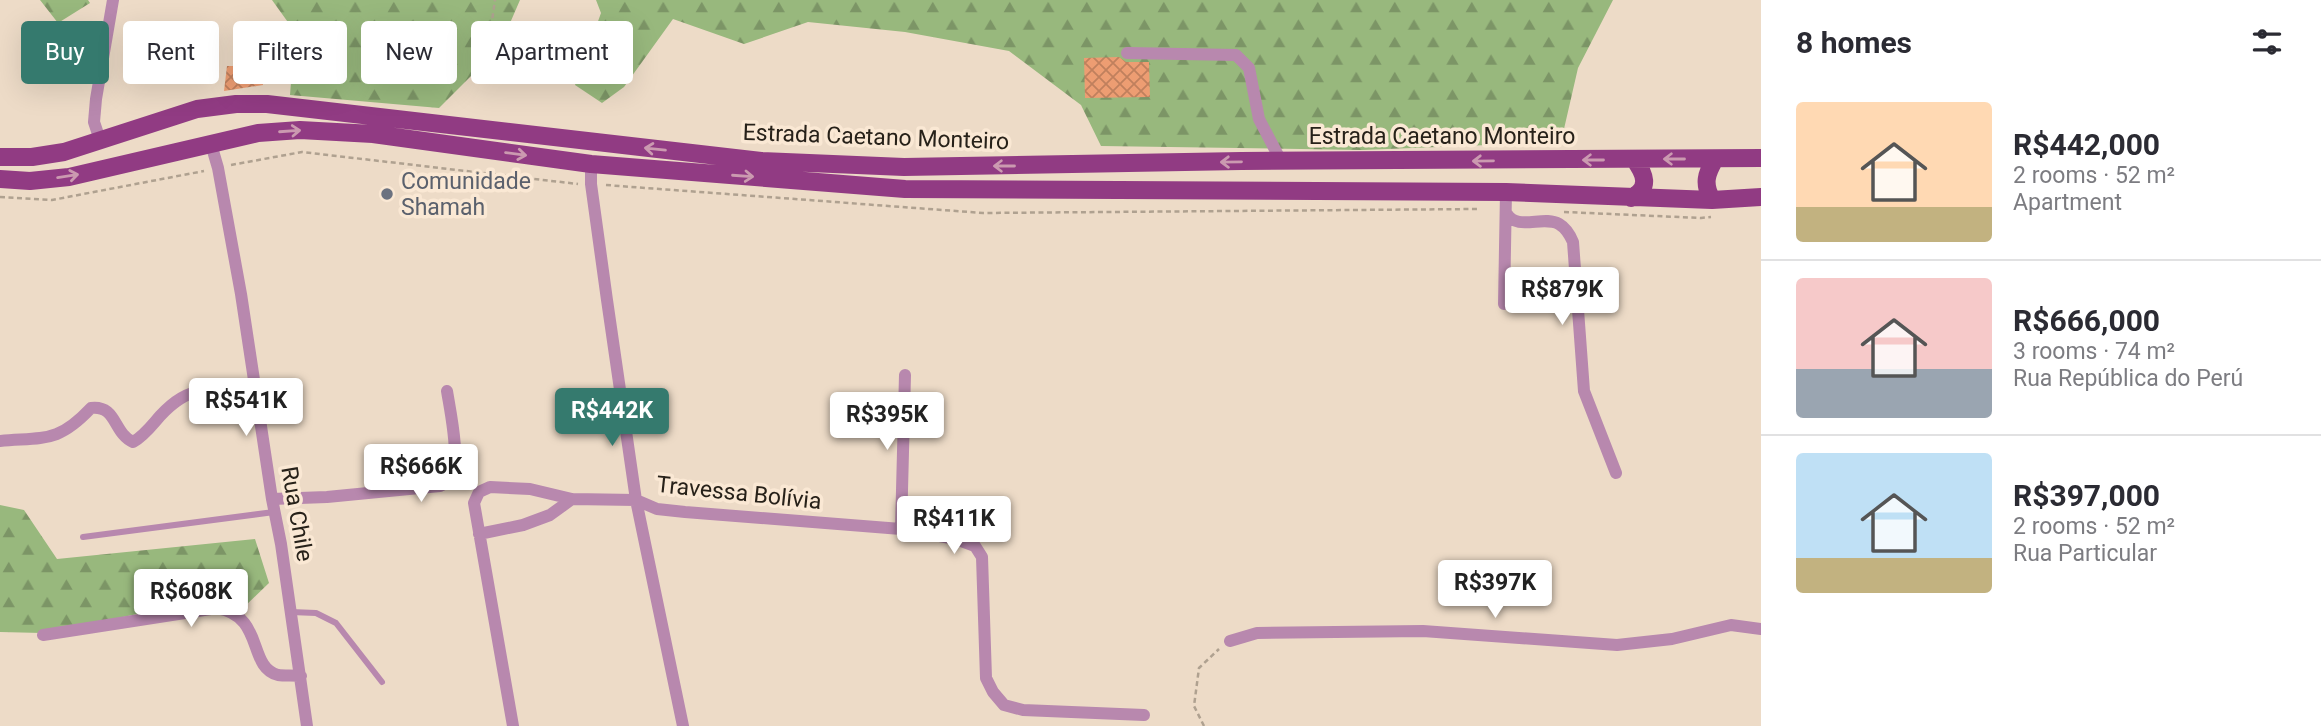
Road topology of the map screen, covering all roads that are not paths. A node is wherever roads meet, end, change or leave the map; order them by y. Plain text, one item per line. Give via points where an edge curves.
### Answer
1 (113, 0) edge
2 (1127, 53) dead end
3 (100, 140) junction
4 (211, 144) junction
5 (0, 157) edge
6 (1761, 158) edge
7 (1634, 159) junction
8 (1715, 159) junction
9 (1281, 161) junction
10 (591, 164) junction
11 (0, 179) edge
12 (1506, 192) junction
13 (1761, 197) edge
14 (1631, 198) junction
15 (1712, 200) junction
16 (1507, 214) junction
17 (1504, 304) dead end
18 (905, 375) dead end
19 (447, 391) dead end
20 (258, 407) junction
21 (0, 441) edge
22 (376, 465) dead end
23 (1616, 473) dead end
24 (384, 491) junction
25 (572, 499) junction
26 (636, 500) junction
27 (273, 505) junction
28 (901, 529) junction
29 (479, 534) junction
30 (83, 537) dead end
31 (292, 612) junction
32 (1761, 629) edge
33 (43, 635) dead end
34 (1230, 641) road end
35 (301, 676) junction
36 (382, 682) dead end
37 (1144, 715) dead end
38 (307, 726) edge
39 (513, 726) edge
40 (683, 726) edge

1 - 3 street via 96,99 94,122
2 - 9 street via 1236,55 1249,68 1259,119
3 - 5 main road, Estrada Caetano Monteiro via 64,152
9 -> 3 main road, Estrada Caetano Monteiro via 904,167 761,161 267,104 197,109
4 -> 10 main road, Estrada Caetano Monteiro via 258,133 337,131
11 -> 4 main road, Estrada Caetano Monteiro via 69,177
4 - 20 street, Rua Chile
6 - 8 main road, Estrada Caetano Monteiro
8 -> 7 main road, Estrada Caetano Monteiro
7 -> 9 main road, Estrada Caetano Monteiro
7 - 14 main road via 1645,180 1641,191
8 - 15 main road via 1706,178
10 -> 12 main road, Estrada Caetano Monteiro via 905,189
10 - 26 street
12 - 14 main road, Estrada Caetano Monteiro
12 - 16 street
13 - 15 main road, Estrada Caetano Monteiro
14 - 15 main road, Estrada Caetano Monteiro
16 - 17 street
16 - 23 street via 1516,222 1561,225 1573,242 1584,391
18 - 28 street
19 - 24 street via 454,440 450,480 440,486
20 - 21 street via 214,393 193,392 182,395 133,442 101,407 91,408 52,437
20 - 27 street, Rua Chile
22 - 24 street
24 - 27 street
25 - 26 street, Travessa Bolívia
25 - 29 street via 550,515
25 - 29 street, Travessa Bolívia via 491,486 479,492 474,503
26 - 28 street, Travessa Bolívia via 657,509 710,515
26 - 40 street
27 - 30 lane via 244,514
27 - 31 street, Rua Chile
28 - 37 street, Travessa Bolívia via 975,546 982,556 986,678 1004,705 1023,710
29 - 39 street, Travessa Bolívia
31 - 35 street, Rua Chile
31 - 36 lane via 316,613 337,623
32 - 34 street via 1731,625 1672,639 1617,645 1423,631 1257,633
33 - 35 street via 217,608 240,616 270,671
35 - 38 street, Rua Chile

